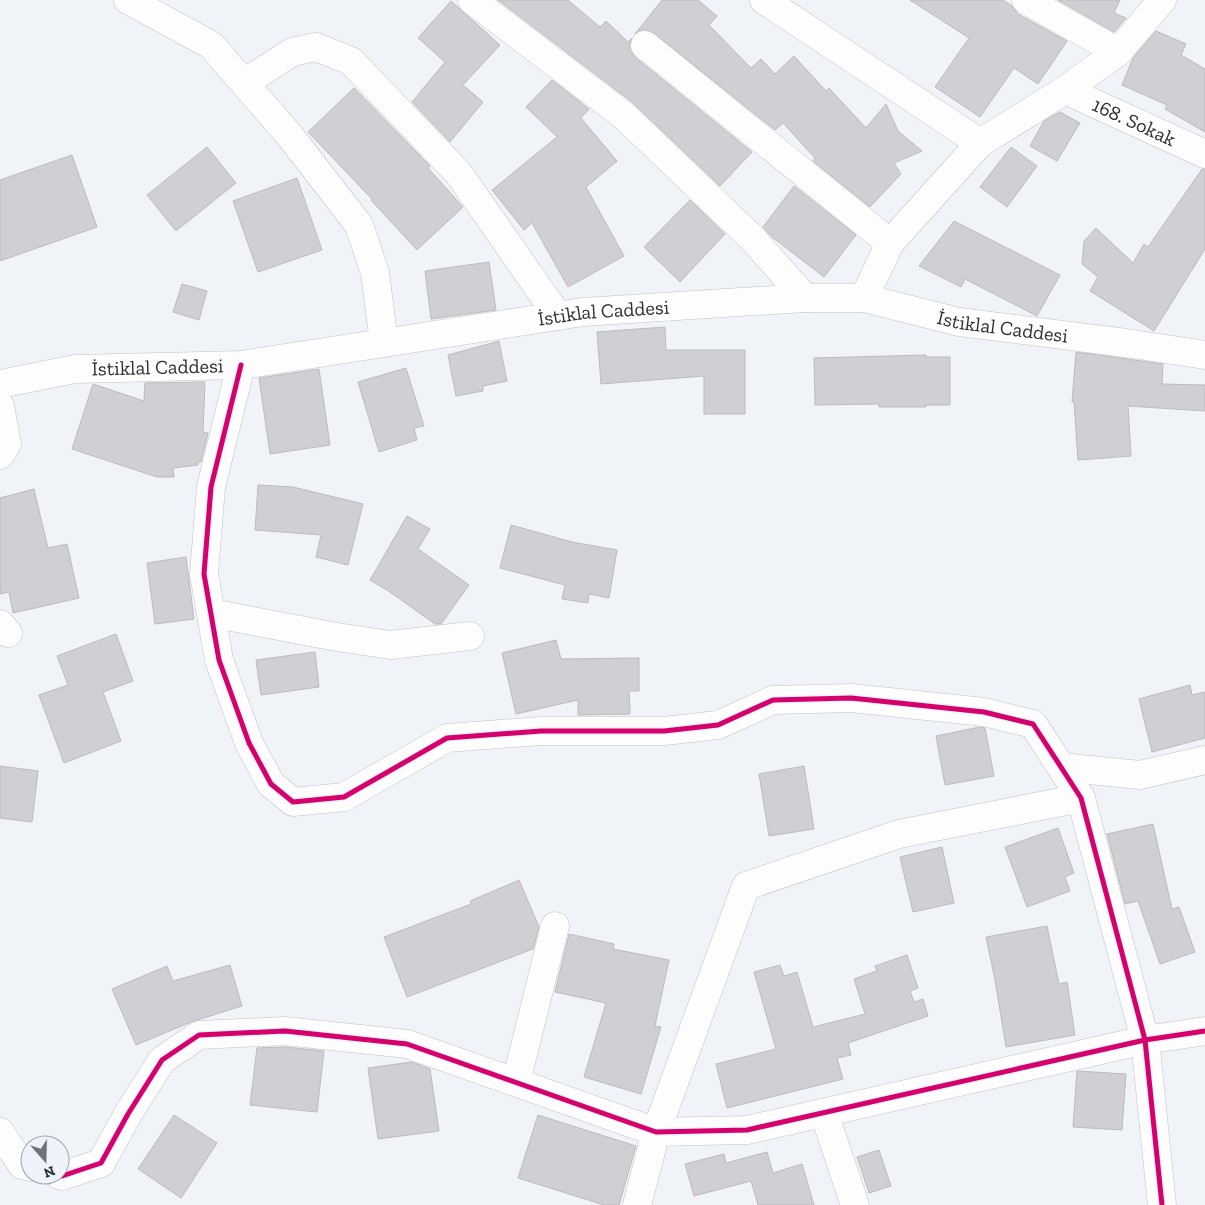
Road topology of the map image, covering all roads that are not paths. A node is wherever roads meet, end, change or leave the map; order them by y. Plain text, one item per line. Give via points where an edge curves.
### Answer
1 (128, 0) edge
2 (472, 0) edge
3 (764, 0) edge
4 (1026, 0) edge
5 (1162, 0) edge
6 (645, 45) dead end
7 (1118, 52) junction
8 (244, 83) junction
9 (1065, 90) junction
10 (980, 143) junction
11 (1205, 154) edge
12 (890, 243) junction
13 (805, 298) junction
14 (864, 298) junction
15 (558, 316) junction
16 (384, 342) junction
17 (1205, 355) edge
18 (241, 365) junction
19 (0, 384) edge
20 (0, 406) edge
21 (0, 456) edge
22 (211, 613) junction
23 (470, 636) dead end
24 (1205, 760) edge
25 (1061, 768) junction
26 (1081, 798) junction
27 (555, 926) dead end
28 (1205, 1031) edge
29 (1145, 1040) junction
30 (516, 1082) junction
31 (824, 1113) junction
32 (0, 1132) edge
33 (656, 1132) junction
34 (20, 1161) edge
35 (70, 1173) edge
36 (637, 1205) edge
37 (854, 1205) edge
38 (1162, 1205) edge

1 - 8 street via 211,44
2 - 13 street via 622,114 751,237
3 - 10 street
4 - 7 street
5 - 7 street
6 - 12 street
7 - 9 street
8 - 15 street via 292,52 316,47 351,61 459,174
8 - 16 street via 359,225 375,273
9 - 10 street
9 - 11 street, 168. Sokak
10 - 12 street
12 - 14 street
13 - 14 street, İstiklal Caddesi
13 - 15 street, İstiklal Caddesi
14 - 17 street, İstiklal Caddesi via 959,322
15 - 16 street, İstiklal Caddesi
16 - 18 street, İstiklal Caddesi
18 - 19 street, İstiklal Caddesi via 74,369
18 - 22 street via 211,487 204,574
20 - 21 street via 7,444
22 - 23 street via 390,645
22 - 25 street via 219,660 249,743 271,784 293,802 344,797 447,738 718,725 773,700 851,698 984,712 1033,724
24 - 25 street via 1140,776
25 - 26 street
26 - 29 street
26 - 33 street via 899,834 746,886
27 - 30 street
28 - 29 street
29 - 31 street
29 - 38 street
30 - 33 street
30 - 35 street via 407,1044 285,1031 199,1035 162,1060 102,1163
31 - 33 street via 747,1130
31 - 37 street
32 - 34 street
33 - 36 street

